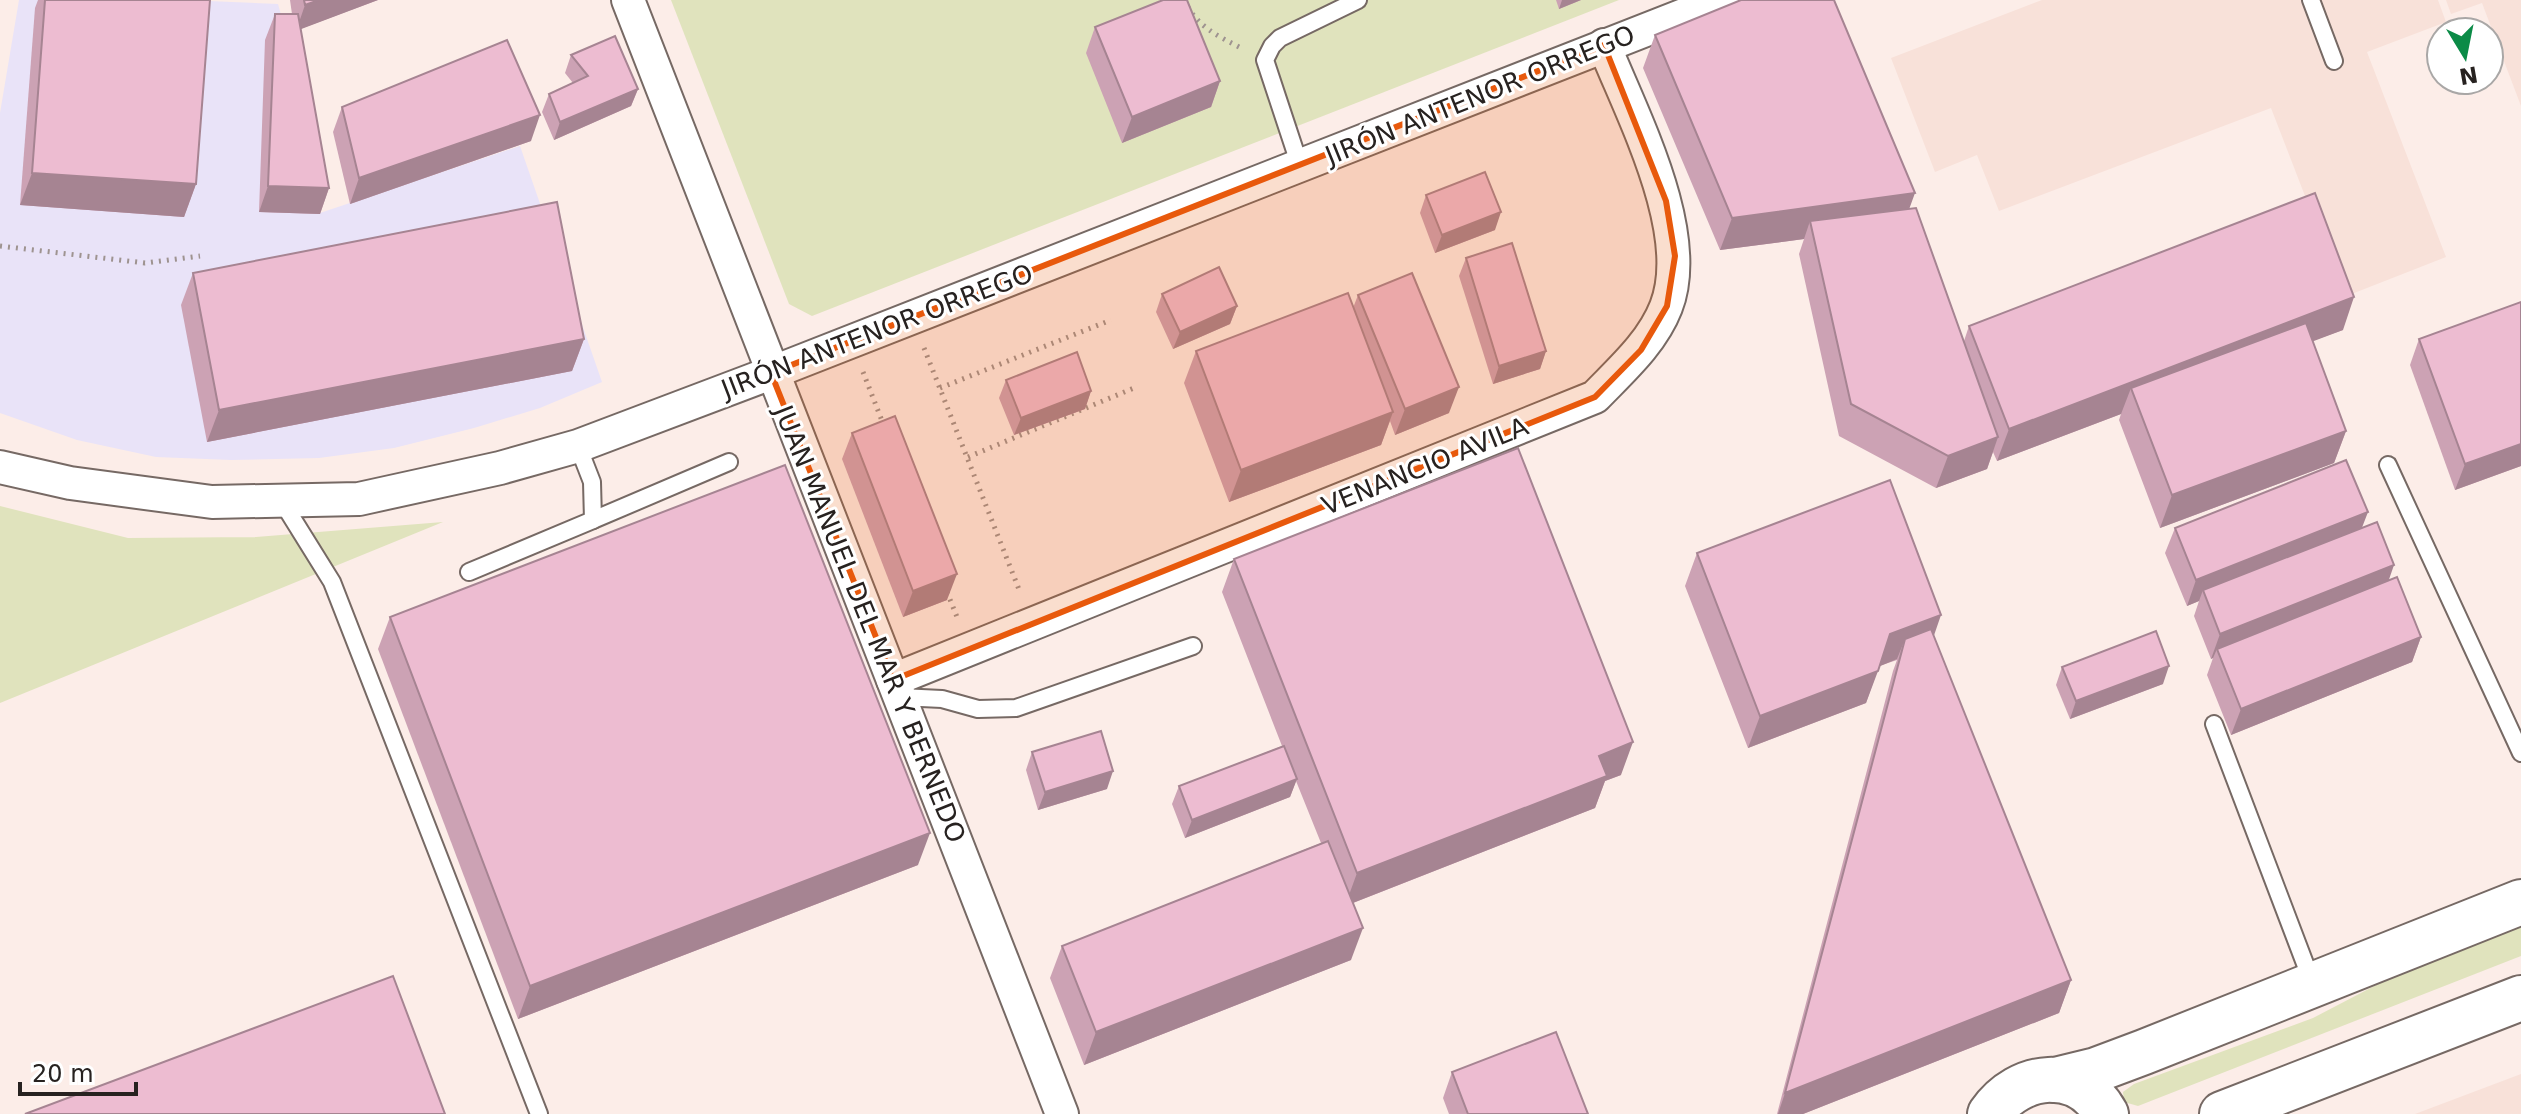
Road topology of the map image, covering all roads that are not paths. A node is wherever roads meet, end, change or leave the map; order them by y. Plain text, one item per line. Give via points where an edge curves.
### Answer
1 (628, 0) edge
2 (1358, 0) edge
3 (1722, 0) edge
4 (2311, 0) edge
5 (1604, 45) junction
6 (2334, 61) dead end
7 (1300, 166) junction
8 (771, 373) junction
9 (578, 446) junction
10 (729, 462) dead end
11 (2388, 465) dead end
12 (0, 467) edge
13 (281, 500) junction
14 (593, 520) junction
15 (469, 572) dead end
16 (1193, 646) dead end
17 (896, 688) junction
18 (2214, 724) dead end
19 (2521, 753) edge
20 (2521, 902) edge
21 (2312, 983) junction
22 (2521, 998) edge
23 (2055, 1080) junction
24 (539, 1114) edge
25 (1062, 1114) edge
26 (1990, 1114) edge
27 (2106, 1114) edge
28 (2222, 1114) edge

1 - 8 street, JUAN MANUEL DEL MAR Y BERNEDO
2 - 7 lane via 1280,38 1265,60
3 - 5 street, JIRÓN ANTENOR ORREGO
4 - 6 lane
5 - 7 street, JIRÓN ANTENOR ORREGO
5 - 17 street, VENANCIO AVILA via 1666,201 1675,256 1667,306 1641,350 1595,397 969,649
7 - 8 street, JIRÓN ANTENOR ORREGO
8 - 9 street, JIRÓN ANTENOR ORREGO
8 - 17 street, JUAN MANUEL DEL MAR Y BERNEDO
9 - 13 street, JIRÓN ANTENOR ORREGO via 359,499
9 - 14 lane via 592,482
10 - 14 lane
11 - 19 lane
12 - 13 street, JIRÓN ANTENOR ORREGO via 70,483 212,502
13 - 24 lane via 332,582
14 - 15 lane
16 - 17 lane via 1016,708 978,709
17 - 25 street, JUAN MANUEL DEL MAR Y BERNEDO
18 - 21 lane
20 - 21 main road
21 - 23 main road via 2144,1052
22 - 28 main road
23 - 26 main road via 2017,1087
23 - 27 main road via 2082,1088

